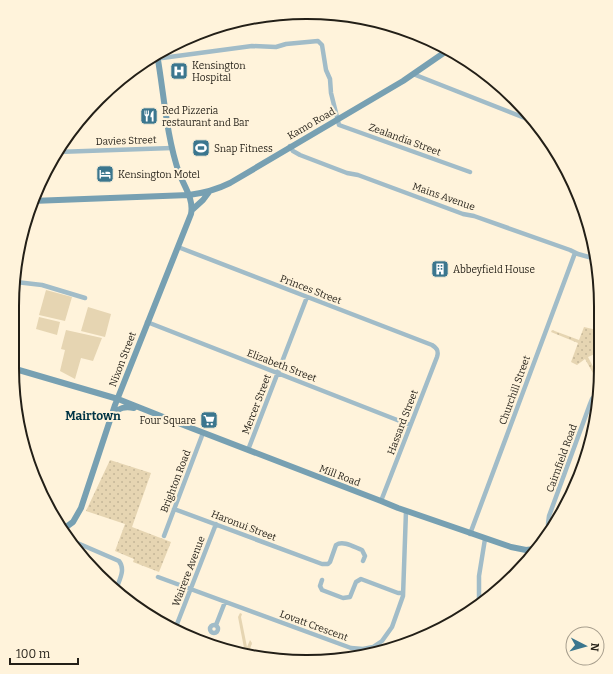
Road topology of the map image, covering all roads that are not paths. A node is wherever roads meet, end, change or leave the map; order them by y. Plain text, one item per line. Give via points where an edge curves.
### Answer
1 (442, 54) edge
2 (169, 55) edge
3 (157, 61) edge
4 (413, 74) junction
5 (524, 118) edge
6 (337, 120) junction
7 (290, 146) junction
8 (172, 148) junction
9 (64, 152) edge
10 (470, 172) dead end
11 (209, 192) junction
12 (189, 195) junction
13 (39, 201) edge
14 (192, 210) junction
15 (178, 247) junction
16 (576, 253) junction
17 (589, 257) edge
18 (20, 282) edge
19 (307, 297) junction
20 (85, 298) dead end
21 (147, 322) junction
22 (437, 349) joint
23 (19, 370) edge
24 (278, 373) junction
25 (118, 399) junction
26 (592, 399) edge
27 (142, 408) junction
28 (112, 415) junction
29 (410, 425) junction
30 (203, 433) junction
31 (248, 450) junction
32 (381, 501) junction
33 (174, 509) junction
34 (406, 512) junction
35 (548, 523) edge
36 (216, 524) junction
37 (67, 527) edge
38 (470, 534) junction
39 (164, 536) dead end
40 (485, 539) junction
41 (79, 545) edge
42 (530, 549) edge
43 (363, 561) dead end
44 (158, 577) dead end
45 (322, 580) dead end
46 (118, 585) edge
47 (192, 589) junction
48 (403, 593) junction
49 (478, 599) edge
50 (225, 602) junction
51 (177, 624) dead end
52 (216, 625) dead end
53 (370, 647) edge
54 (373, 647) edge

1 - 4 main road, Kamo Road
2 - 6 street via 320,42
3 - 8 main road, Nixon Street
4 - 5 street
4 - 6 main road, Kamo Road
6 - 7 main road, Kamo Road
6 - 10 street, Zealandia Street via 342,126
7 - 11 main road, Kamo Road via 230,183
7 - 16 street, Mains Avenue via 300,155 347,173
8 - 9 street, Davies Street
8 - 12 main road, Nixon Street
11 - 12 main road, Kamo Road
11 - 14 main road
12 - 13 main road, Kamo Road
12 - 14 main road, Nixon Street
14 - 15 main road, Nixon Street
15 - 19 street, Princes Street
15 - 21 main road, Nixon Street
16 - 17 street, Mains Avenue
16 - 38 street, Churchill Street
18 - 20 street via 42,285
19 - 22 street, Princes Street
19 - 24 street, Mercer Street
21 - 24 street, Elizabeth Street
21 - 25 main road, Nixon Street
22 - 29 street, Hassard Street via 437,357
23 - 25 main road, Mill Road
24 - 29 street, Elizabeth Street
24 - 31 street, Mercer Street
25 - 27 main road, Mill Road
25 - 28 main road, Nixon Street
26 - 35 street, Cairnfield Road
27 - 28 main road, Mill Road via 124,407
27 - 30 main road, Mill Road
28 - 37 main road, Nixon Street via 79,513
29 - 32 street, Hassard Street
30 - 31 main road, Mill Road
30 - 33 street, Brighton Road
31 - 32 main road, Mill Road
32 - 34 main road, Mill Road
33 - 36 street, Haronui Street
33 - 39 street, Brighton Road
34 - 38 main road, Mill Road
34 - 48 street, Lovatt Crescent
36 - 43 street, Haronui Street via 322,564 330,562 336,545 342,543 362,550 365,554
36 - 47 street, Wairere Avenue
38 - 40 main road, Mill Road
40 - 42 main road, Mill Road via 523,550
40 - 49 street
41 - 46 street via 119,561 122,571
44 - 47 street, Lovatt Crescent
45 - 48 street via 322,590 343,598 350,597 356,582 361,579
47 - 50 street, Lovatt Crescent
47 - 51 street, Wairere Avenue
48 - 54 street, Lovatt Crescent via 392,627
50 - 52 street
50 - 53 street, Lovatt Crescent via 351,648

